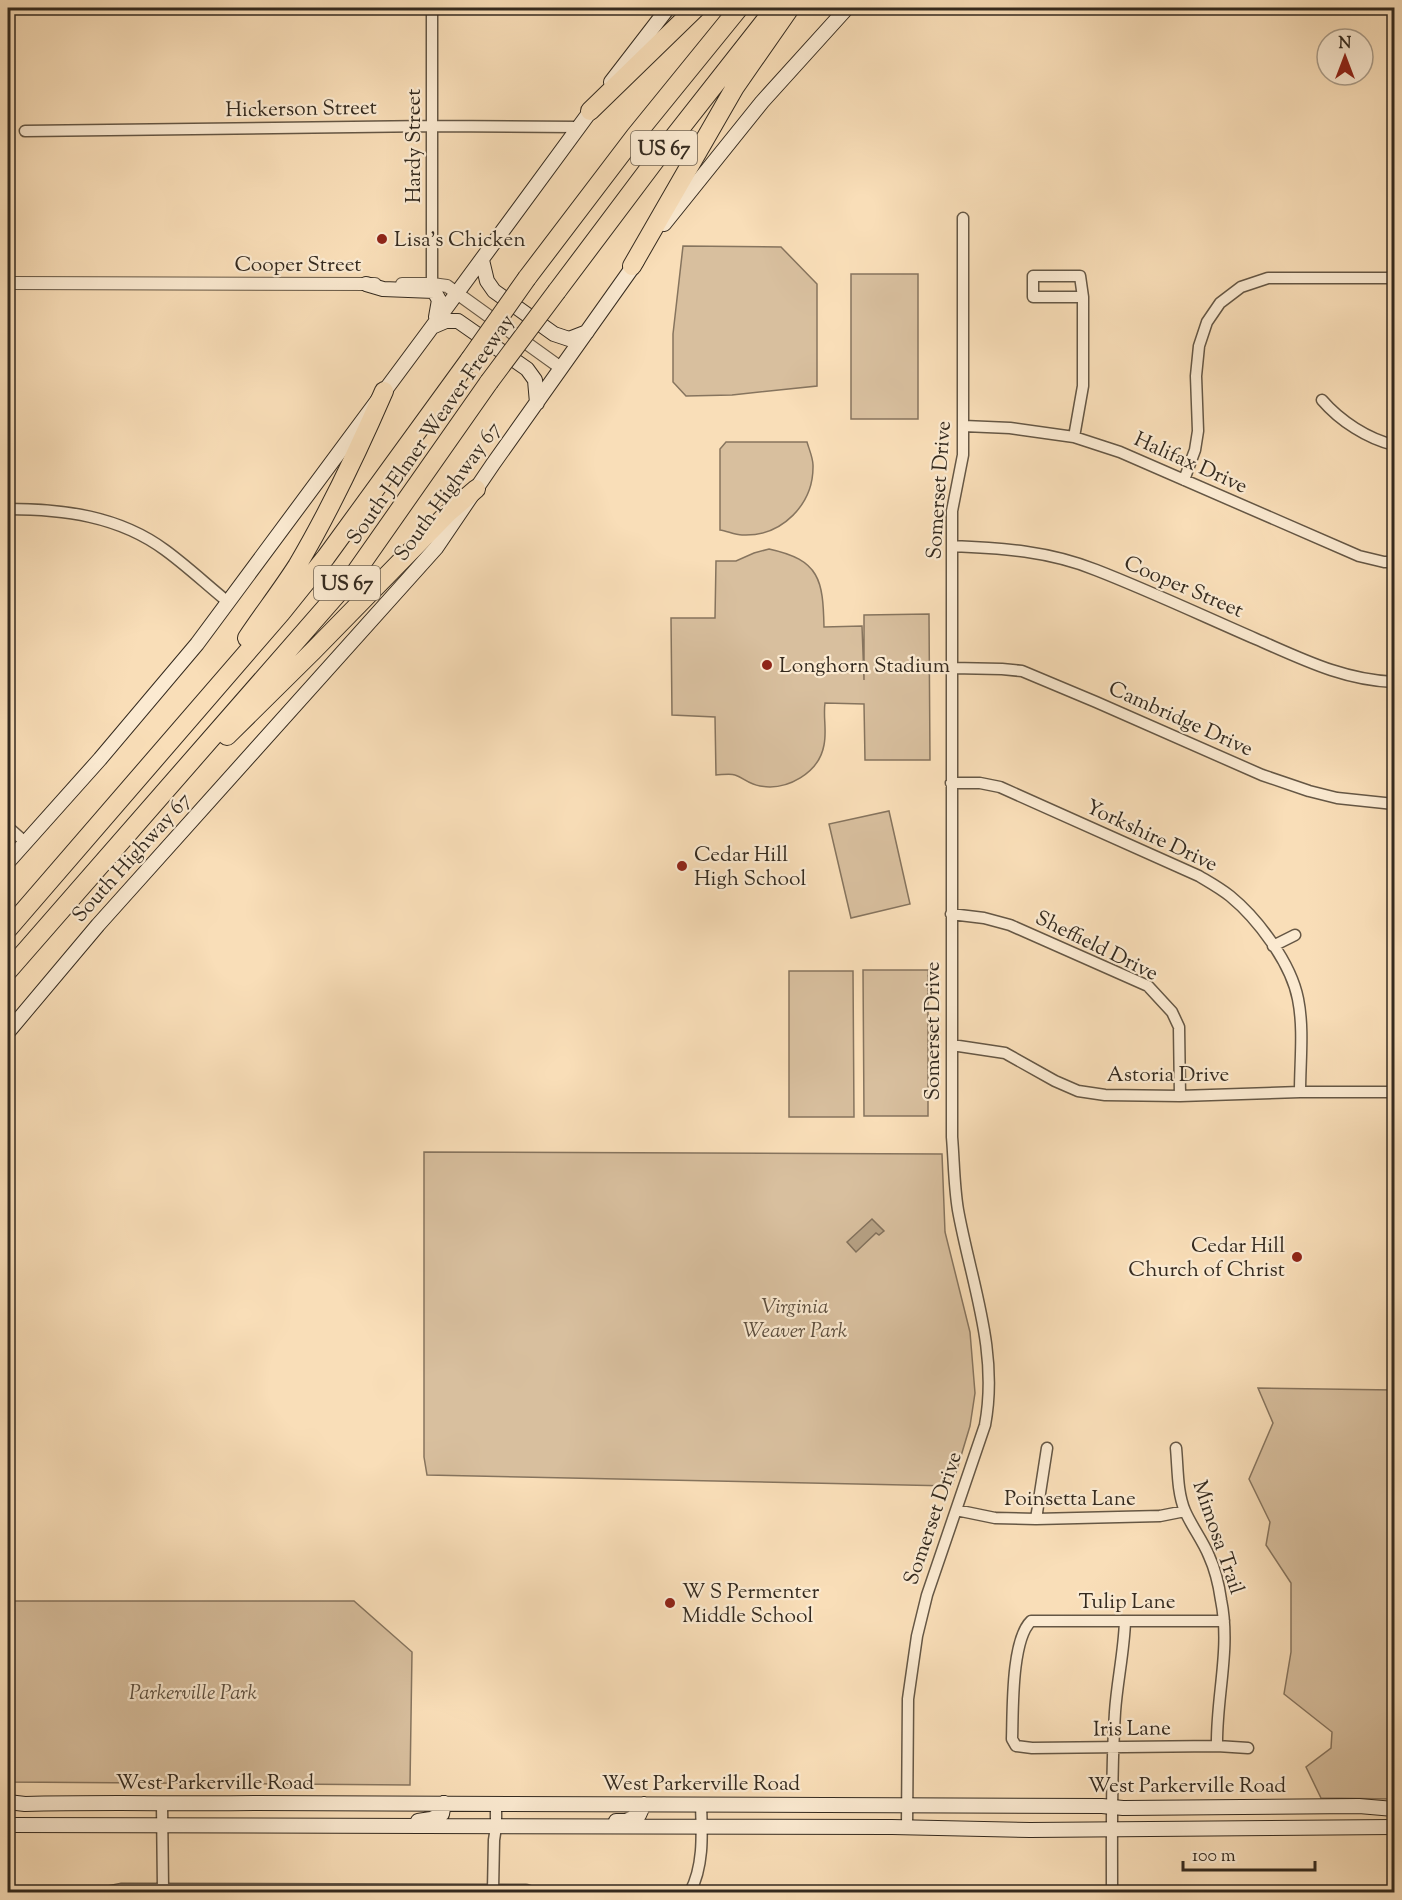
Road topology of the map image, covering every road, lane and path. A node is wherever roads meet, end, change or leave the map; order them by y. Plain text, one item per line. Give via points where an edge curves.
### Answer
1 (432, 8) edge
2 (668, 8) edge
3 (696, 8) edge
4 (739, 8) edge
5 (775, 8) edge
6 (790, 8) edge
7 (847, 8) edge
8 (590, 111) junction
9 (432, 126) junction
10 (577, 127) junction
11 (25, 131) dead end
12 (963, 218) dead end
13 (482, 260) junction
14 (632, 267) junction
15 (1395, 279) edge
16 (8, 283) edge
17 (366, 284) junction
18 (432, 284) junction
19 (457, 292) junction
20 (1083, 297) junction
21 (432, 327) junction
22 (587, 333) junction
23 (561, 369) junction
24 (384, 392) junction
25 (1322, 400) dead end
26 (537, 403) junction
27 (964, 426) junction
28 (1074, 437) junction
29 (1395, 445) edge
30 (1184, 480) junction
31 (476, 489) junction
32 (8, 509) edge
33 (952, 546) junction
34 (1395, 562) edge
35 (228, 602) junction
36 (952, 668) junction
37 (1395, 682) edge
38 (216, 691) junction
39 (185, 767) junction
40 (951, 783) junction
41 (1395, 804) edge
42 (8, 827) edge
43 (25, 842) junction
44 (80, 846) junction
45 (8, 862) edge
46 (8, 912) edge
47 (951, 914) junction
48 (8, 929) edge
49 (1294, 935) dead end
50 (1273, 946) junction
51 (24, 951) junction
52 (8, 971) edge
53 (8, 983) edge
54 (8, 1032) edge
55 (952, 1044) junction
56 (1299, 1092) junction
57 (1395, 1092) edge
58 (1180, 1096) junction
59 (1047, 1448) dead end
60 (1176, 1448) dead end
61 (956, 1510) junction
62 (1185, 1511) junction
63 (1036, 1519) junction
64 (1125, 1621) junction
65 (1224, 1621) junction
66 (1016, 1746) joint
67 (1217, 1746) junction
68 (1113, 1748) junction
69 (1248, 1748) dead end
70 (8, 1802) edge
71 (444, 1803) junction
72 (496, 1803) junction
73 (25, 1804) junction
74 (162, 1804) junction
75 (644, 1804) junction
76 (701, 1804) junction
77 (907, 1804) junction
78 (1112, 1807) junction
79 (1395, 1809) edge
80 (8, 1825) edge
81 (24, 1826) junction
82 (162, 1826) junction
83 (368, 1827) junction
84 (496, 1827) junction
85 (560, 1827) junction
86 (1395, 1827) edge
87 (702, 1828) junction
88 (907, 1828) junction
89 (1112, 1829) junction
90 (163, 1889) junction
91 (494, 1890) junction
92 (213, 1891) edge
93 (322, 1891) edge
94 (106, 1892) edge
95 (432, 1892) edge
96 (532, 1893) edge
97 (690, 1893) edge
98 (1112, 1893) edge

1 - 9 street, Hardy Street
2 - 8 main road
3 - 8 highway
4 - 38 highway, South J Elmer Weaver Freeway / US 67, bridge via 527,278 326,557
5 - 39 highway, South J Elmer Weaver Freeway / US 67, bridge via 556,291 353,576
6 - 14 highway via 735,87
7 - 14 main road, South Highway 67 via 762,102
8 - 10 main road
9 - 10 street, Hickerson Street
9 - 11 street, Hickerson Street
9 - 18 street, Hardy Street
10 - 13 main road
12 - 27 street, Somerset Drive
13 - 19 main road
13 - 22 main road via 489,286 554,334 569,339
14 - 22 main road, South Highway 67
15 - 30 street via 1268,278 1241,287 1220,303 1207,322 1199,346 1198,430
16 - 17 street, Cooper Street
17 - 18 street, Cooper Street
17 - 21 main road via 383,289 434,291 439,307
18 - 19 street, Cooper Street
19 - 21 main road
19 - 23 street, Cooper Street
20 - 20 street via 1033,297 1033,276 1080,276
20 - 28 street via 1083,386
21 - 24 main road
21 - 26 main road via 458,321 527,369 535,380
22 - 23 main road, South Highway 67
23 - 26 main road, South Highway 67
24 - 35 main road
24 - 38 highway via 351,467 296,567 240,648
25 - 29 street via 1339,418
26 - 31 main road, South Highway 67
27 - 28 street, Halifax Drive
27 - 33 street, Somerset Drive via 963,455 952,511
28 - 30 street, Halifax Drive
30 - 34 street, Halifax Drive via 1359,556
31 - 39 highway via 216,747
31 - 54 main road, South Highway 67 via 436,548 98,925
32 - 35 street via 79,513 130,530 165,550
33 - 36 street, Somerset Drive
33 - 37 street, Cooper Street via 1050,555 1095,569 1333,672
35 - 43 main road via 163,686
36 - 40 street, Somerset Drive
36 - 41 street, Cambridge Drive via 1022,671 1262,775 1337,798
38 - 44 highway, South J Elmer Weaver Freeway / US 67
39 - 51 highway, South J Elmer Weaver Freeway / US 67
40 - 47 street, Somerset Drive
40 - 50 street, Yorkshire Drive via 1000,787 1199,876 1229,895
42 - 43 street
43 - 45 main road
44 - 46 highway via 47,869
44 - 48 highway, South J Elmer Weaver Freeway / US 67
47 - 55 street, Somerset Drive
47 - 58 street, Sheffield Drive via 1010,925 1148,986 1172,1012 1179,1028
49 - 50 street
50 - 56 street, Yorkshire Drive via 1297,997
51 - 52 highway, South J Elmer Weaver Freeway / US 67
51 - 53 highway
55 - 58 street, Astoria Drive via 1005,1053 1078,1091
55 - 61 street, Somerset Drive via 957,1207 986,1335 990,1377 985,1425
56 - 57 street, Astoria Drive
56 - 58 street, Astoria Drive
59 - 63 street
60 - 62 street, Mimosa Trail via 1179,1491
61 - 63 street, Poinsetta Lane via 995,1518
61 - 77 street, Somerset Drive via 917,1636 908,1699
62 - 63 street, Poinsetta Lane via 1160,1516
62 - 65 street, Mimosa Trail via 1209,1556
64 - 65 street, Tulip Lane
64 - 66 street, Tulip Lane via 1031,1621 1026,1625 1013,1688 1012,1739
64 - 68 street
65 - 67 street, Mimosa Trail
66 - 68 street, Iris Lane
67 - 68 street, Iris Lane
67 - 69 street, Iris Lane
68 - 78 street
70 - 73 main road, West Parkerville Road
71 - 72 main road, West Parkerville Road
71 - 74 main road, West Parkerville Road
71 - 83 main road via 442,1814 431,1820
72 - 75 main road, West Parkerville Road
72 - 84 street
73 - 74 main road, West Parkerville Road
73 - 81 main road
74 - 82 street
75 - 76 main road, West Parkerville Road
75 - 85 main road via 639,1815 627,1821
76 - 77 main road, West Parkerville Road
76 - 87 street
77 - 78 main road, West Parkerville Road
77 - 88 street, Somerset Drive
78 - 79 main road, West Parkerville Road
78 - 89 street
80 - 81 main road, West Parkerville Road
81 - 82 main road, West Parkerville Road
82 - 83 main road, West Parkerville Road
82 - 90 street
83 - 84 main road, West Parkerville Road
84 - 85 main road, West Parkerville Road
84 - 91 street
85 - 87 main road, West Parkerville Road
86 - 89 main road, West Parkerville Road
87 - 88 main road, West Parkerville Road
87 - 97 street via 700,1861
88 - 89 main road, West Parkerville Road
89 - 98 street
90 - 92 street
90 - 94 street
91 - 95 street
91 - 96 street
92 - 93 street
93 - 95 street

